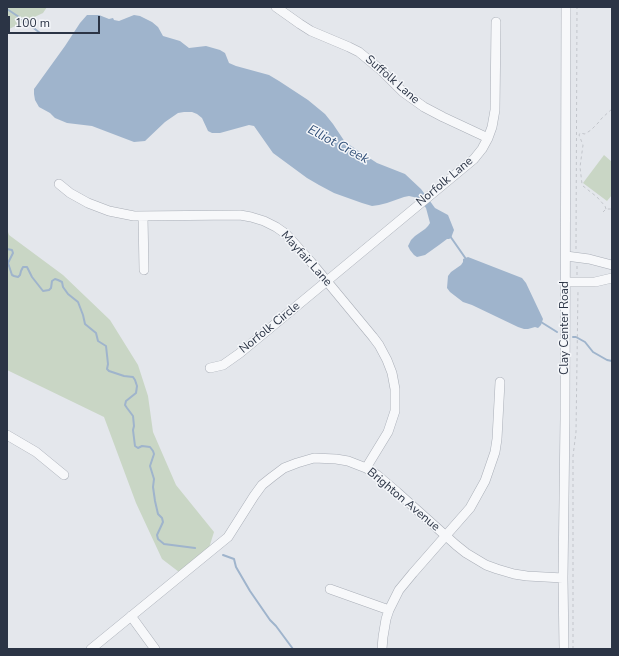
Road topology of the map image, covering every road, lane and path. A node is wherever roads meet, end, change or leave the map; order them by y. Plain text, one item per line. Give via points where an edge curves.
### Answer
1 (276, 7) edge
2 (566, 7) edge
3 (577, 7) edge
4 (496, 22) dead end
5 (612, 109) edge
6 (488, 138) junction
7 (59, 184) dead end
8 (606, 209) junction
9 (612, 210) edge
10 (603, 212) dead end
11 (143, 216) junction
12 (566, 256) junction
13 (576, 257) junction
14 (612, 265) edge
15 (144, 270) dead end
16 (612, 278) edge
17 (327, 281) junction
18 (566, 282) junction
19 (578, 282) junction
20 (210, 368) dead end
21 (500, 382) dead end
22 (7, 435) edge
23 (366, 468) junction
24 (64, 475) dead end
25 (446, 536) junction
26 (563, 578) junction
27 (330, 589) dead end
28 (389, 610) junction
29 (131, 616) junction
30 (91, 649) edge
31 (155, 649) edge
32 (382, 649) edge
33 (564, 649) edge
34 (573, 649) edge

1 - 6 street, Suffolk Lane via 311,31 359,52 403,92 424,107
2 - 12 street, Clay Center Road
3 - 13 path
4 - 6 street, Norfolk Lane via 495,110
5 - 8 path via 591,130 579,135 583,145 580,167 582,184
6 - 17 street, Norfolk Lane via 474,159
7 - 11 street, Mayfair Lane via 88,203 109,211
8 - 9 path
8 - 10 path
11 - 15 street
11 - 17 street, Mayfair Lane via 240,215 264,221 290,239
12 - 13 street
12 - 18 street, Clay Center Road
13 - 14 street
13 - 19 path
16 - 19 street
17 - 20 street, Norfolk Circle via 227,363
17 - 23 street, Mayfair Lane via 379,345 393,377 394,412 388,432
18 - 19 street
18 - 26 street, Clay Center Road
19 - 34 path via 576,432 573,456
21 - 25 street via 497,439 489,472 470,508
22 - 24 street via 36,452
23 - 25 street, Brighton Avenue
23 - 29 street, Brighton Avenue via 348,461 314,458 284,468 262,485 228,537
25 - 26 street, Brighton Avenue via 466,553 497,569 527,576
25 - 28 street via 405,582
26 - 33 street, Clay Center Road
27 - 28 street
28 - 32 street
29 - 30 street, Brighton Avenue
29 - 31 street

